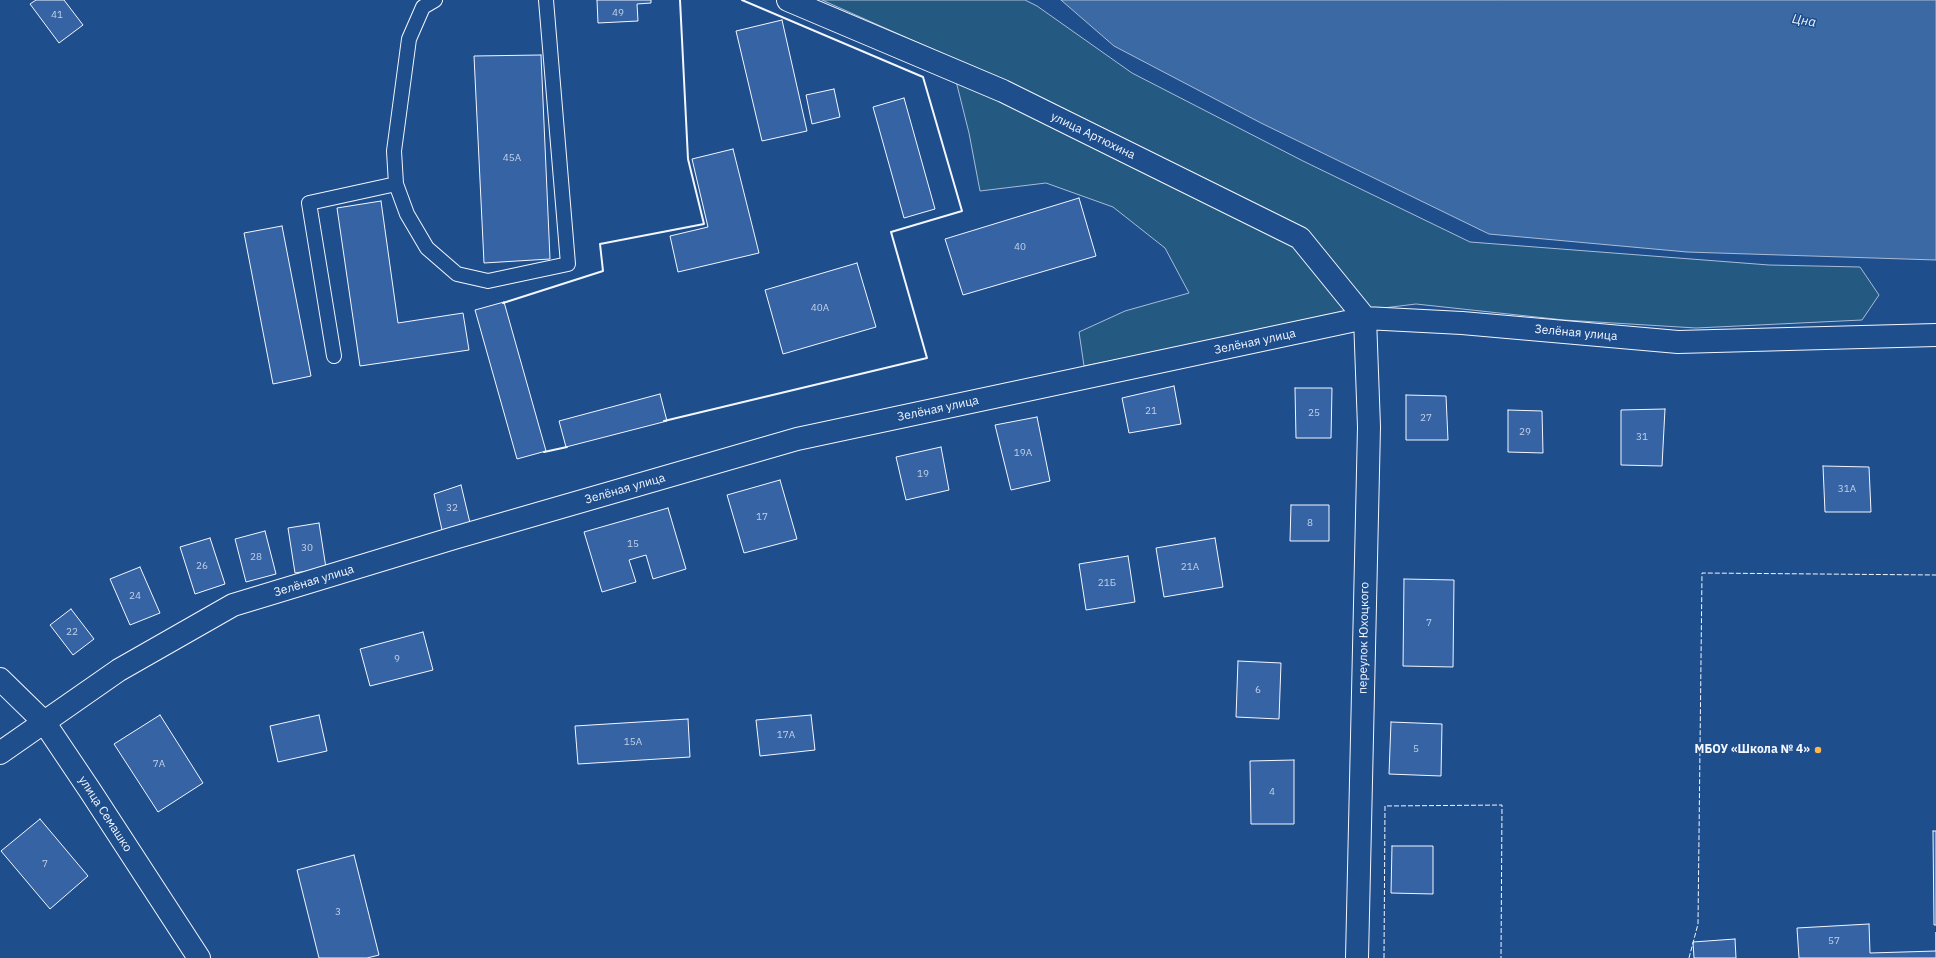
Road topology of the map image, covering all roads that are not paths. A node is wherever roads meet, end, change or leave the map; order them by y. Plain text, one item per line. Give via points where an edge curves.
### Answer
1 (435, 0) edge
2 (546, 0) edge
3 (788, 0) edge
4 (396, 184) junction
5 (1365, 318) junction
6 (1936, 335) edge
7 (334, 356) dead end
8 (0, 679) edge
9 (44, 722) junction
10 (0, 753) edge
11 (199, 958) edge
12 (1357, 958) edge

1 - 4 lane via 423,7 409,39 394,151
2 - 4 lane via 568,264 488,280 457,274 427,248 407,214
3 - 5 street, улица Артюхина via 1003,91 1300,238
4 - 7 lane via 309,203
5 - 6 street, Зелёная улица via 1462,323 1678,342
5 - 9 street, Зелёная улица via 798,440 454,538 233,605 119,670
5 - 12 street, переулок Юхоцкого via 1369,427
8 - 9 street, улица Семашко
9 - 10 street, Зелёная улица
9 - 11 street, улица Семашко

